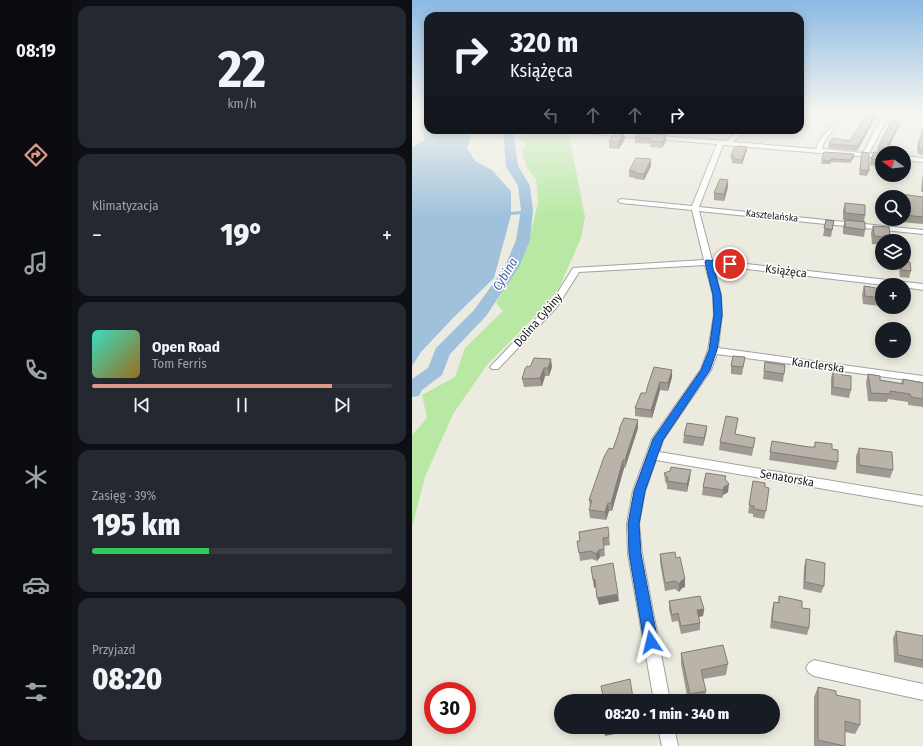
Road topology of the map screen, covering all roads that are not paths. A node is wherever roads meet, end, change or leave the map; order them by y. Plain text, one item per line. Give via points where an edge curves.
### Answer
1 (719, 148) edge
2 (783, 148) edge
3 (819, 148) edge
4 (869, 148) edge
5 (818, 151) junction
6 (865, 155) junction
7 (875, 156) edge
8 (911, 159) edge
9 (923, 160) edge
10 (621, 201) dead end
11 (694, 208) junction
12 (923, 232) edge
13 (709, 262) junction
14 (576, 270) joint
15 (923, 287) edge
16 (713, 350) junction
17 (495, 367) dead end
18 (923, 380) edge
19 (652, 455) junction
20 (923, 501) edge
21 (814, 668) dead end
22 (923, 692) edge
23 (661, 694) edge
24 (667, 734) edge
25 (670, 746) edge

1 - 11 street
2 - 5 street
3 - 5 street
4 - 6 street
5 - 6 street
6 - 7 street
8 - 9 street
10 - 11 street, Kasztelańska
11 - 12 street, Kasztelańska
11 - 13 street
13 - 14 street, Książęca
13 - 15 street, Książęca
13 - 16 street via 717,295 718,315
14 - 17 street, Dolina Cybiny via 554,305
16 - 18 street, Kanclerska
16 - 19 street via 706,370 658,439
19 - 20 street, Senatorska
19 - 23 street via 640,491 633,524 635,554
21 - 22 street
24 - 25 street

